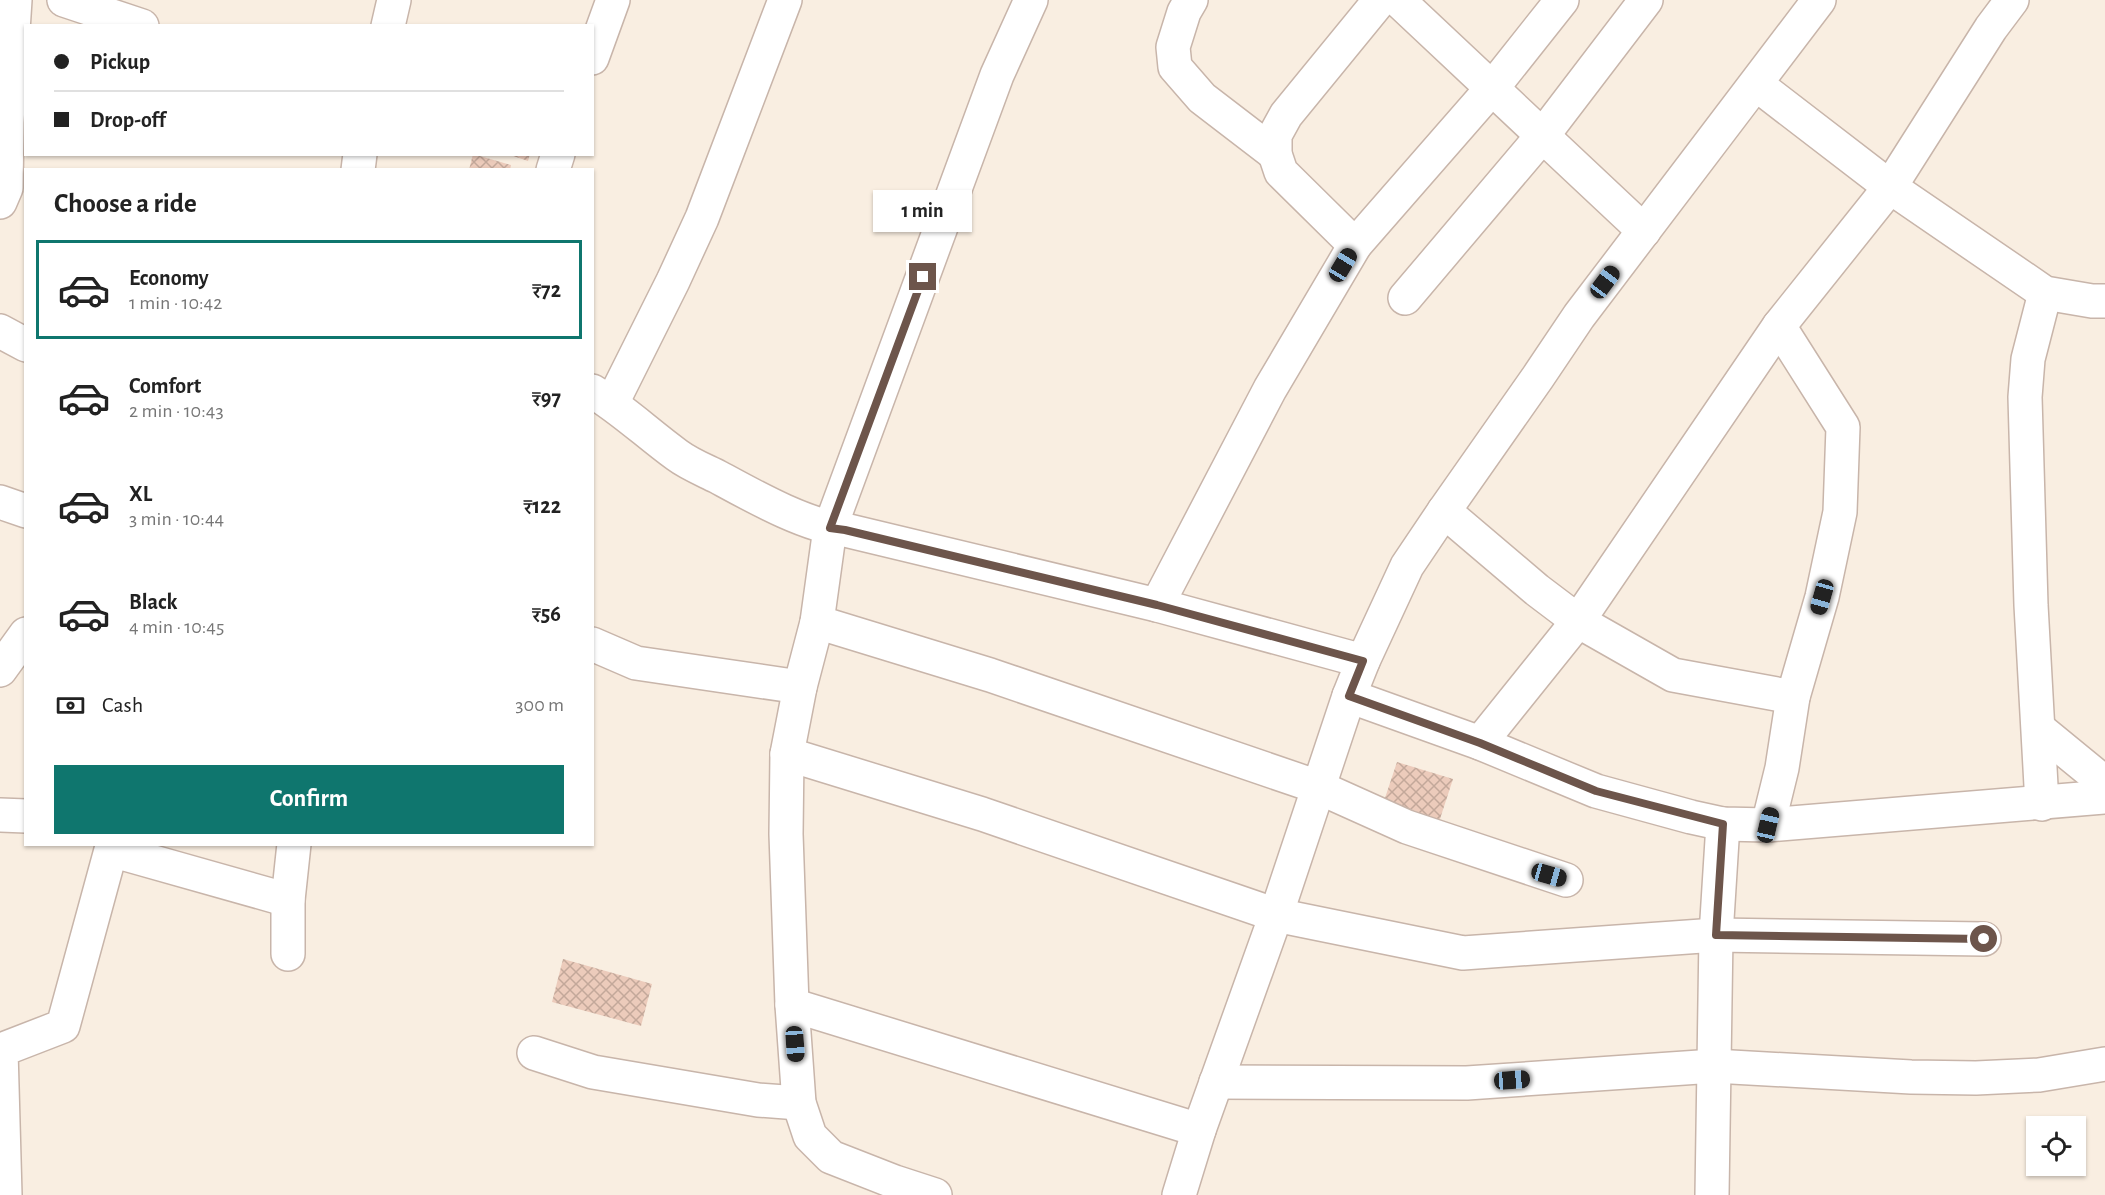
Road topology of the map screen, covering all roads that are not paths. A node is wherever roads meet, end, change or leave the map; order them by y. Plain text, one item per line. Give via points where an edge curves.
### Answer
1 (15, 0) edge
2 (64, 0) edge
3 (394, 0) edge
4 (613, 0) edge
5 (785, 0) edge
6 (1031, 0) edge
7 (1191, 0) edge
8 (1380, 0) edge
9 (1398, 0) edge
10 (1562, 0) edge
11 (1646, 0) edge
12 (1820, 0) edge
13 (2012, 0) edge
14 (136, 24) edge
15 (388, 24) edge
16 (594, 52) edge
17 (1756, 84) junction
18 (1493, 87) junction
19 (1543, 135) junction
20 (1275, 154) junction
21 (1890, 187) junction
22 (8, 193) edge
23 (1644, 231) junction
24 (1355, 245) junction
25 (2045, 293) junction
26 (1405, 298) dead end
27 (2105, 301) edge
28 (1779, 326) junction
29 (0, 332) edge
30 (24, 344) edge
31 (602, 397) edge
32 (0, 502) edge
33 (24, 510) edge
34 (1443, 511) junction
35 (830, 528) junction
36 (1157, 605) junction
37 (1578, 621) junction
38 (817, 622) junction
39 (24, 637) edge
40 (594, 646) edge
41 (1363, 661) junction
42 (0, 670) edge
43 (800, 687) junction
44 (1349, 696) junction
45 (1793, 697) junction
46 (2039, 729) junction
47 (1480, 743) junction
48 (788, 753) junction
49 (2105, 783) edge
50 (1318, 788) junction
51 (2105, 797) edge
52 (2042, 804) junction
53 (0, 815) edge
54 (24, 816) edge
55 (1723, 824) junction
56 (1768, 825) junction
57 (294, 846) edge
58 (108, 847) edge
59 (1566, 880) dead end
60 (288, 900) junction
61 (1276, 915) junction
62 (1716, 935) junction
63 (1984, 939) dead end
64 (288, 954) dead end
65 (792, 1005) junction
66 (534, 1053) dead end
67 (2105, 1064) edge
68 (1714, 1065) junction
69 (1216, 1082) junction
70 (799, 1103) junction
71 (1199, 1130) junction
72 (891, 1189) edge
73 (4, 1195) edge
74 (935, 1195) edge
75 (1179, 1195) edge
76 (1712, 1195) edge

1 - 22 street via 7,122
2 - 14 street
3 - 15 street
4 - 16 street
5 - 31 street via 702,218 673,282
6 - 35 street via 997,75
7 - 20 street via 1173,47 1175,67 1202,98
8 - 20 street via 1286,115 1275,135
9 - 18 street
10 - 18 street
11 - 19 street
12 - 17 street
13 - 21 street
17 - 21 street
17 - 23 street
18 - 19 street
18 - 24 street
19 - 23 street
19 - 26 street
20 - 24 street via 1281,172
21 - 25 street
21 - 28 street
23 - 34 street via 1579,316
24 - 36 street via 1270,389
25 - 27 street
25 - 46 street via 2028,359 2025,397
28 - 37 street
28 - 45 street via 1843,427 1840,512 1822,597
29 - 30 street
31 - 35 street via 680,457 762,501
32 - 33 street
34 - 37 street
34 - 41 street via 1407,566
35 - 36 street
35 - 38 street
36 - 41 street
37 - 45 street via 1673,675
37 - 47 street
38 - 43 street
38 - 50 street via 990,675
39 - 42 street
40 - 43 street via 636,663
41 - 44 street
43 - 48 street
44 - 47 street
44 - 50 street
45 - 56 street
46 - 49 street
46 - 52 street
47 - 55 street via 1596,791
48 - 61 street via 982,814
48 - 65 street via 786,834
50 - 59 street via 1407,827
50 - 61 street
51 - 52 street
52 - 56 street
53 - 54 street
55 - 56 street
55 - 62 street
57 - 60 street
58 - 60 street
58 - 73 street via 63,1026 1,1050
60 - 64 street
61 - 62 street via 1463,953
61 - 69 street
62 - 63 street
62 - 68 street
65 - 70 street
65 - 71 street
66 - 70 street via 593,1072 758,1100
67 - 68 street via 2039,1075 1976,1078
68 - 69 street via 1467,1083
68 - 76 street
69 - 71 street
70 - 72 street via 810,1136 831,1156
71 - 75 street
72 - 74 street

